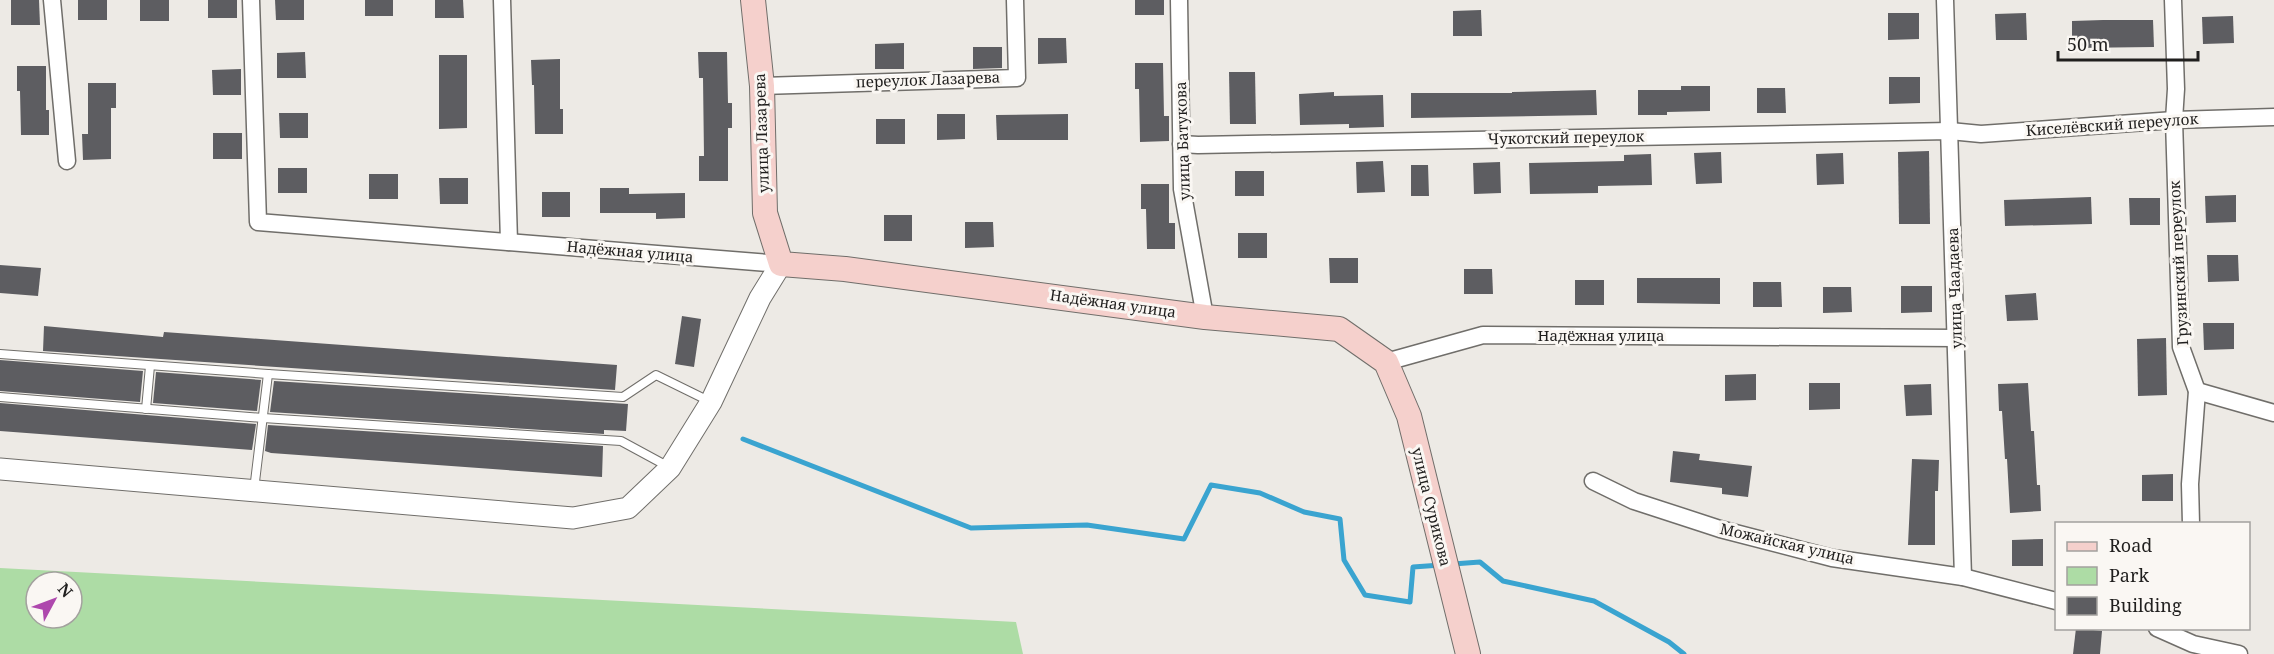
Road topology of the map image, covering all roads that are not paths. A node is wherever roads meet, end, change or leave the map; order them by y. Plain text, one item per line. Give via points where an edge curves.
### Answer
1 (52, 0) edge
2 (251, 0) edge
3 (502, 0) edge
4 (753, 0) edge
5 (1015, 0) edge
6 (1179, 0) edge
7 (1945, 0) edge
8 (2173, 0) edge
9 (762, 86) junction
10 (2274, 117) edge
11 (2174, 120) junction
12 (1950, 130) junction
13 (1181, 144) junction
14 (67, 162) dead end
15 (509, 242) junction
16 (781, 264) junction
17 (1205, 316) junction
18 (1956, 338) junction
19 (0, 354) edge
20 (1386, 362) junction
21 (150, 366) junction
22 (268, 374) junction
23 (2197, 391) junction
24 (0, 397) edge
25 (711, 402) junction
26 (146, 409) junction
27 (2274, 413) edge
28 (263, 418) junction
29 (670, 468) junction
30 (0, 469) edge
31 (1593, 481) dead end
32 (254, 491) junction
33 (2191, 522) edge
34 (1963, 577) junction
35 (2055, 601) edge
36 (2166, 630) edge
37 (2193, 636) edge
38 (1468, 654) edge
39 (2239, 654) edge

1 - 14 street
2 - 15 street, Надёжная улица via 258,222
3 - 15 street
4 - 9 main road, улица Лазарева
5 - 9 street, переулок Лазарева via 1017,78
6 - 13 street, улица Батукова
7 - 12 street, улица Чаадаева
8 - 11 street, Грузинский переулок
9 - 16 main road, улица Лазарева via 765,213
10 - 11 street, Киселёвский переулок
11 - 12 street, Киселёвский переулок via 1981,134
11 - 23 street, Грузинский переулок via 2181,347
12 - 13 street, Чукотский переулок
12 - 18 street, улица Чаадаева
13 - 17 street, улица Батукова via 1182,189
15 - 16 street, Надёжная улица
16 - 17 main road, Надёжная улица
16 - 25 street via 760,298
17 - 20 main road, Надёжная улица via 1339,329
18 - 20 street, Надёжная улица via 1483,335
18 - 34 street, улица Чаадаева
19 - 21 lane
20 - 38 main road, улица Сурикова via 1409,416
21 - 22 lane
21 - 26 lane
22 - 25 lane via 623,397 656,375
22 - 28 lane
23 - 27 street
23 - 33 street, Грузинский переулок
24 - 26 lane
25 - 29 street
26 - 28 lane
28 - 29 lane via 621,441
28 - 32 lane
29 - 32 street via 628,508 573,518
30 - 32 street
31 - 34 street, Можайская улица via 1634,501 1765,541 1832,558
34 - 35 street, Можайская улица
36 - 37 street
37 - 39 street

